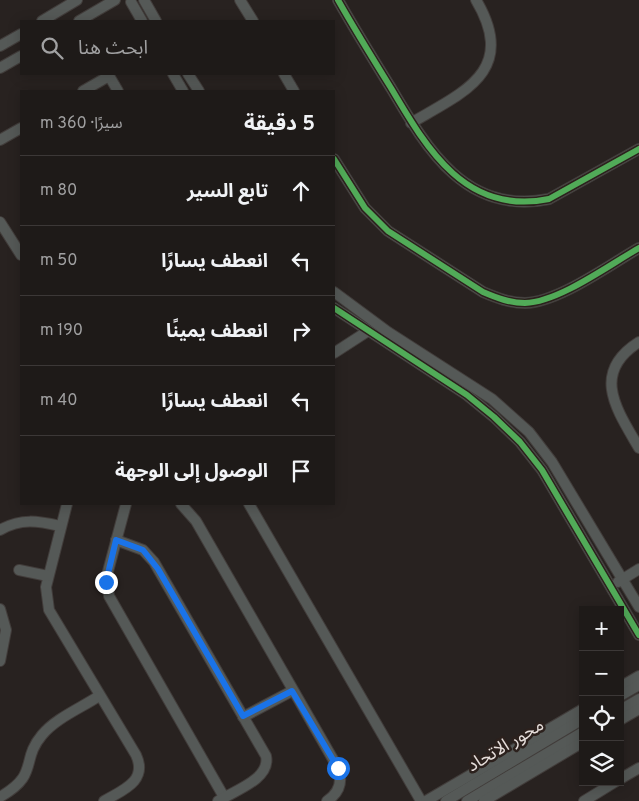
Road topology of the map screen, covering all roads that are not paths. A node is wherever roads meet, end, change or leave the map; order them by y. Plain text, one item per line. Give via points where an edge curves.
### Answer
1 (77, 0) edge
2 (115, 0) edge
3 (144, 0) edge
4 (240, 0) edge
5 (338, 0) edge
6 (476, 0) edge
7 (132, 1) edge
8 (44, 20) edge
9 (81, 20) edge
10 (142, 20) edge
11 (155, 20) edge
12 (252, 20) edge
13 (20, 35) edge
14 (0, 46) edge
15 (20, 57) edge
16 (0, 68) edge
17 (109, 75) edge
18 (174, 75) edge
19 (189, 75) edge
20 (285, 75) edge
21 (85, 90) edge
22 (117, 90) edge
23 (182, 90) edge
24 (198, 90) edge
25 (293, 90) edge
26 (412, 123) junction
27 (20, 129) edge
28 (0, 140) edge
29 (639, 149) edge
30 (335, 161) edge
31 (0, 222) edge
32 (639, 248) edge
33 (20, 253) edge
34 (335, 293) edge
35 (335, 309) edge
36 (368, 331) junction
37 (639, 342) edge
38 (335, 352) edge
39 (639, 448) edge
40 (67, 505) edge
41 (126, 505) edge
42 (182, 505) edge
43 (250, 505) edge
44 (60, 526) junction
45 (0, 530) edge
46 (116, 540) junction
47 (19, 570) dead end
48 (639, 570) edge
49 (48, 576) junction
50 (622, 580) junction
51 (611, 586) junction
52 (639, 607) edge
53 (0, 609) edge
54 (639, 635) edge
55 (0, 661) edge
56 (639, 676) edge
57 (624, 685) edge
58 (639, 685) edge
59 (292, 691) junction
60 (624, 694) edge
61 (99, 696) junction
62 (639, 699) edge
63 (624, 708) edge
64 (639, 709) edge
65 (579, 711) edge
66 (243, 716) junction
67 (624, 718) edge
68 (579, 721) edge
69 (579, 734) edge
70 (579, 744) edge
71 (639, 768) edge
72 (624, 777) edge
73 (609, 786) edge
74 (1, 793) edge
75 (221, 799) edge
76 (104, 801) edge
77 (327, 801) edge
78 (422, 801) edge
79 (426, 801) edge
80 (446, 801) edge
81 (467, 801) edge
82 (484, 801) edge
83 (584, 801) edge

1 - 8 street
2 - 9 street
3 - 11 street
4 - 12 street
5 - 26 street
6 - 26 street via 486,15 490,34 490,54 483,73 470,88
7 - 10 street
13 - 14 street
15 - 16 street
17 - 21 street
17 - 22 street
18 - 23 street
19 - 24 street
20 - 25 street
26 - 29 street via 435,157 452,173 483,192 510,201 549,199
27 - 28 street
30 - 32 street via 365,208 388,231 499,299 525,303 552,297
31 - 33 street
34 - 50 street via 388,332 492,398 516,419 552,462
35 - 36 street
36 - 38 street
36 - 51 street via 474,401 520,442 542,470
37 - 39 street via 618,360 611,384 616,408
40 - 44 street
41 - 46 street
42 - 59 street via 196,521
43 - 78 street
44 - 45 street via 29,520
44 - 49 street
46 - 66 street via 136,546 154,562
46 - 75 street via 107,575 109,596
47 - 49 street
48 - 50 street
49 - 61 street via 49,610
50 - 51 street
50 - 52 street
51 - 54 street
53 - 55 street via 6,630
56 - 57 street
58 - 60 street
59 - 66 street
59 - 77 street via 340,775 339,789
61 - 74 street via 42,735 26,776 14,788
61 - 76 street via 136,755 140,768 134,782
62 - 63 street
64 - 67 street
65 - 79 street
66 - 75 street via 266,756 267,766 261,775
68 - 80 street, محور الاتحاد
69 - 81 street, محور الاتحاد
70 - 82 street
71 - 72 street
73 - 83 street

